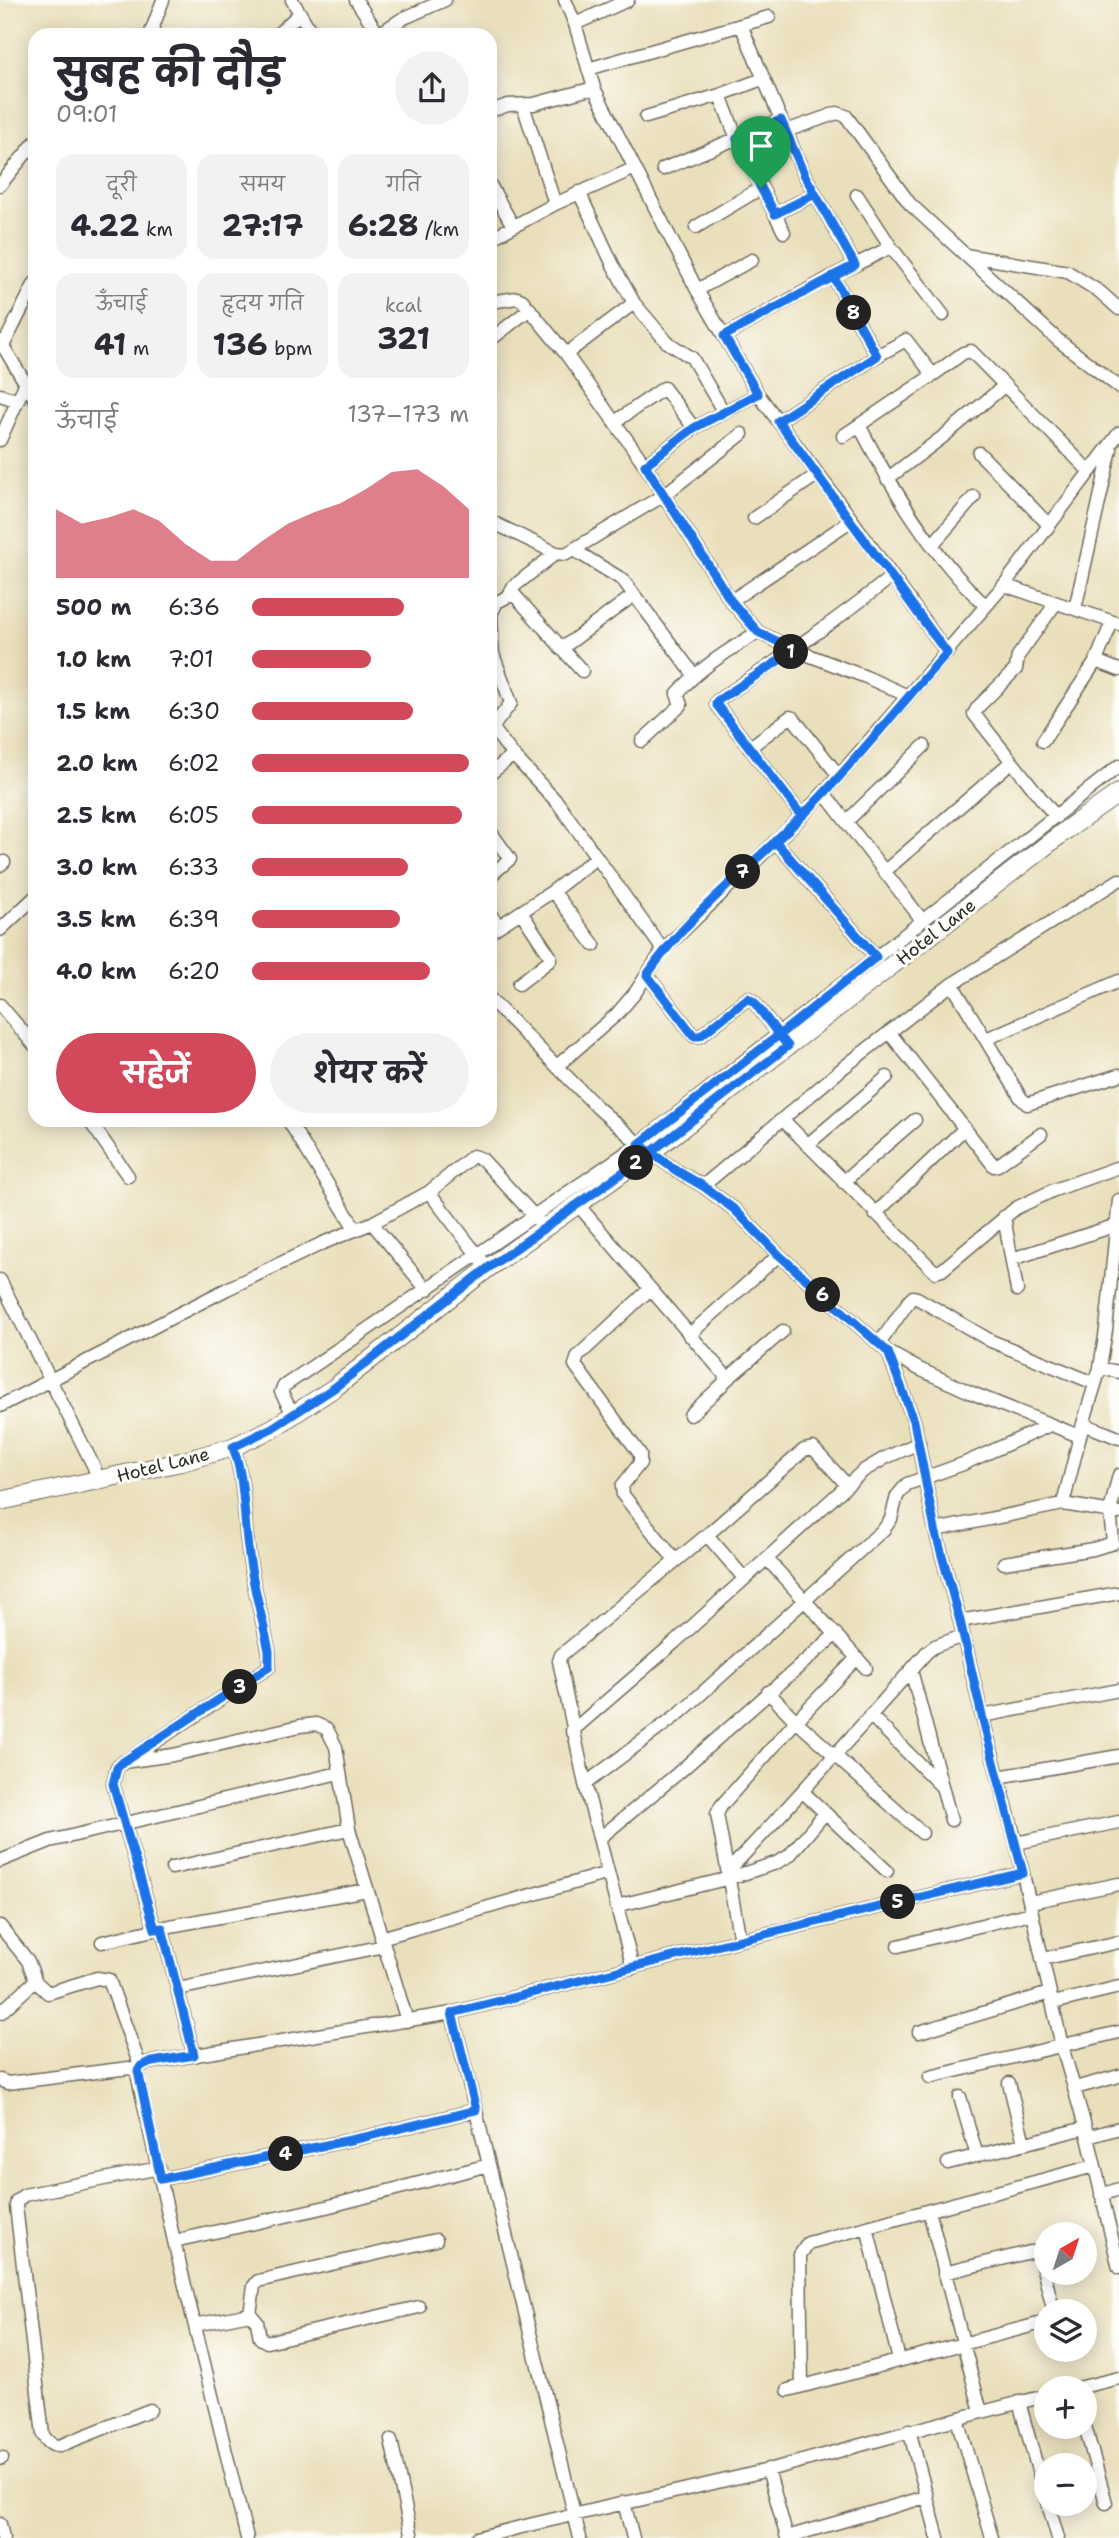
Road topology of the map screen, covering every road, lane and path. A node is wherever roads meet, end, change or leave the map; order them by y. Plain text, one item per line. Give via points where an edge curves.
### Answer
1 (163, 0) edge
2 (292, 0) edge
3 (356, 0) edge
4 (445, 0) edge
5 (565, 0) edge
6 (628, 0) edge
7 (300, 13) junction
8 (769, 17) dead end
9 (575, 24) junction
10 (741, 25) junction
11 (153, 28) edge
12 (284, 28) edge
13 (309, 28) edge
14 (374, 28) edge
15 (388, 28) edge
16 (587, 69) junction
17 (762, 79) junction
18 (594, 88) junction
19 (720, 95) junction
20 (523, 105) junction
21 (497, 108) edge
22 (646, 117) dead end
23 (783, 126) junction
24 (737, 139) junction
25 (28, 151) edge
26 (635, 168) junction
27 (663, 169) dead end
28 (0, 185) edge
29 (761, 188) junction
30 (579, 192) junction
31 (815, 194) junction
32 (857, 195) dead end
33 (497, 198) edge
34 (555, 204) junction
35 (775, 214) junction
36 (513, 226) junction
37 (696, 227) dead end
38 (784, 232) dead end
39 (497, 235) edge
40 (891, 247) junction
41 (965, 254) junction
42 (752, 260) dead end
43 (855, 265) junction
44 (833, 276) junction
45 (697, 290) junction
46 (28, 296) edge
47 (497, 302) edge
48 (634, 303) junction
49 (530, 309) junction
50 (1119, 309) edge
51 (943, 315) dead end
52 (497, 335) edge
53 (724, 336) junction
54 (2, 343) edge
55 (566, 354) junction
56 (877, 356) junction
57 (28, 374) edge
58 (933, 375) junction
59 (24, 377) junction
60 (28, 385) edge
61 (1004, 386) junction
62 (1119, 387) edge
63 (0, 394) edge
64 (758, 394) junction
65 (16, 400) junction
66 (723, 411) junction
67 (778, 421) junction
68 (615, 422) junction
69 (859, 425) junction
70 (694, 428) junction
71 (1119, 433) edge
72 (742, 434) dead end
73 (843, 436) dead end
74 (0, 440) edge
75 (1113, 450) edge
76 (979, 453) dead end
77 (645, 465) junction
78 (1089, 471) junction
79 (818, 474) junction
80 (887, 479) junction
81 (664, 495) junction
82 (974, 497) dead end
83 (754, 518) dead end
84 (852, 520) junction
85 (497, 524) edge
86 (1048, 524) junction
87 (933, 544) junction
88 (574, 550) junction
89 (556, 554) junction
90 (891, 577) junction
91 (1004, 585) junction
92 (513, 594) junction
93 (634, 595) junction
94 (731, 601) junction
95 (497, 602) edge
96 (1056, 603) junction
97 (986, 606) junction
98 (1075, 609) junction
99 (1116, 623) edge
100 (758, 632) junction
101 (561, 649) junction
102 (795, 650) junction
103 (947, 653) junction
104 (1096, 661) junction
105 (497, 665) edge
106 (1119, 670) edge
107 (582, 671) dead end
108 (694, 675) junction
109 (908, 696) junction
110 (497, 722) edge
111 (497, 733) edge
112 (642, 741) dead end
113 (1044, 741) dead end
114 (924, 746) dead end
115 (749, 748) junction
116 (513, 755) junction
117 (1011, 762) junction
118 (1119, 766) edge
119 (497, 768) edge
120 (839, 776) junction
121 (824, 793) junction
122 (1119, 793) edge
123 (802, 816) junction
124 (1056, 817) junction
125 (847, 821) junction
126 (497, 841) edge
127 (775, 841) junction
128 (596, 858) junction
129 (497, 870) edge
130 (885, 871) junction
131 (1119, 880) edge
132 (553, 891) junction
133 (28, 904) edge
134 (521, 912) junction
135 (922, 920) junction
136 (497, 927) edge
137 (0, 930) edge
138 (594, 945) dead end
139 (663, 950) junction
140 (876, 957) junction
141 (647, 975) junction
142 (1119, 981) edge
143 (519, 984) dead end
144 (952, 984) junction
145 (0, 1005) edge
146 (497, 1007) edge
147 (889, 1032) junction
148 (28, 1038) edge
149 (986, 1039) junction
150 (784, 1041) junction
151 (557, 1066) junction
152 (1119, 1075) edge
153 (887, 1077) dead end
154 (915, 1120) dead end
155 (783, 1121) junction
156 (94, 1127) edge
157 (292, 1127) edge
158 (964, 1129) junction
159 (1041, 1134) dead end
160 (807, 1145) junction
161 (645, 1148) junction
162 (1119, 1167) edge
163 (128, 1176) dead end
164 (843, 1182) junction
165 (703, 1186) junction
166 (429, 1192) junction
167 (1119, 1200) edge
168 (578, 1205) junction
169 (875, 1214) junction
170 (1004, 1217) junction
171 (539, 1222) junction
172 (372, 1223) junction
173 (1116, 1225) junction
174 (356, 1230) junction
175 (779, 1255) junction
176 (1012, 1259) junction
177 (482, 1262) junction
178 (0, 1280) edge
179 (650, 1289) junction
180 (427, 1290) junction
181 (1017, 1290) dead end
182 (783, 1331) dead end
183 (689, 1335) junction
184 (883, 1348) junction
185 (1100, 1368) junction
186 (1119, 1372) edge
187 (51, 1379) junction
188 (725, 1381) junction
189 (1094, 1383) junction
190 (0, 1406) edge
191 (289, 1406) junction
192 (690, 1415) dead end
193 (1050, 1425) junction
194 (1081, 1430) junction
195 (1119, 1438) edge
196 (919, 1443) junction
197 (233, 1447) junction
198 (96, 1474) junction
199 (1119, 1475) edge
200 (923, 1478) junction
201 (847, 1485) junction
202 (0, 1501) edge
203 (1063, 1504) junction
204 (1114, 1512) edge
205 (935, 1530) junction
206 (707, 1535) junction
207 (767, 1559) junction
208 (675, 1560) junction
209 (1004, 1563) dead end
210 (744, 1578) junction
211 (1119, 1593) edge
212 (804, 1600) junction
213 (960, 1621) junction
214 (836, 1633) junction
215 (963, 1636) junction
216 (911, 1670) junction
217 (1119, 1690) edge
218 (768, 1692) junction
219 (870, 1715) junction
220 (982, 1716) junction
221 (796, 1721) junction
222 (572, 1731) junction
223 (834, 1755) junction
224 (1119, 1756) edge
225 (123, 1762) junction
226 (339, 1773) junction
227 (998, 1777) junction
228 (584, 1784) junction
229 (943, 1788) junction
230 (803, 1792) junction
231 (825, 1813) junction
232 (951, 1820) dead end
233 (1119, 1822) edge
234 (124, 1824) junction
235 (349, 1829) junction
236 (922, 1833) dead end
237 (600, 1838) junction
238 (1016, 1843) junction
239 (0, 1861) edge
240 (172, 1868) dead end
241 (887, 1871) dead end
242 (608, 1873) junction
243 (1023, 1873) junction
244 (729, 1874) junction
245 (1119, 1884) edge
246 (367, 1890) junction
247 (616, 1906) junction
248 (1031, 1908) junction
249 (0, 1926) edge
250 (159, 1929) junction
251 (740, 1940) junction
252 (102, 1942) dead end
253 (383, 1942) junction
254 (1119, 1942) edge
255 (898, 1946) dead end
256 (1042, 1959) junction
257 (633, 1968) junction
258 (35, 1981) junction
259 (1119, 1987) edge
260 (178, 1989) junction
261 (1052, 1998) junction
262 (0, 2012) edge
263 (452, 2013) junction
264 (407, 2021) junction
265 (919, 2032) dead end
266 (1119, 2032) edge
267 (1062, 2046) junction
268 (194, 2055) junction
269 (139, 2068) junction
270 (1119, 2076) edge
271 (930, 2077) dead end
272 (0, 2080) edge
273 (1009, 2083) dead end
274 (1074, 2088) junction
275 (960, 2097) dead end
276 (476, 2110) junction
277 (1119, 2128) edge
278 (1086, 2133) junction
279 (1024, 2143) junction
280 (977, 2155) junction
281 (948, 2163) dead end
282 (489, 2165) junction
283 (1094, 2166) junction
284 (160, 2174) junction
285 (1119, 2189) edge
286 (1101, 2195) junction
287 (929, 2211) junction
288 (867, 2227) junction
289 (436, 2240) dead end
290 (174, 2241) junction
291 (1117, 2250) edge
292 (1119, 2268) edge
293 (944, 2273) junction
294 (1052, 2299) edge
295 (419, 2307) dead end
296 (250, 2314) junction
297 (195, 2325) junction
298 (1034, 2325) edge
299 (962, 2343) junction
300 (899, 2360) junction
301 (1119, 2378) edge
302 (1097, 2384) edge
303 (802, 2386) junction
304 (788, 2390) dead end
305 (1034, 2399) edge
306 (1019, 2402) junction
307 (150, 2410) dead end
308 (981, 2412) junction
309 (957, 2419) junction
310 (909, 2430) junction
311 (1088, 2439) edge
312 (391, 2441) dead end
313 (1034, 2456) edge
314 (768, 2469) junction
315 (926, 2497) junction
316 (624, 2502) junction
317 (1105, 2503) dead end
318 (574, 2513) junction
319 (1052, 2516) edge
320 (0, 2524) edge
321 (3, 2538) edge
322 (247, 2538) edge
323 (412, 2538) edge
324 (477, 2538) edge
325 (580, 2538) edge
326 (633, 2538) edge
327 (787, 2538) edge
328 (938, 2538) edge
329 (992, 2538) edge
330 (1058, 2538) edge

1 - 11 street
2 - 7 street
3 - 14 street
4 - 15 street
5 - 9 street
6 - 9 street
7 - 12 street
7 - 13 street
8 - 10 street
9 - 16 street
10 - 16 street
10 - 17 street
16 - 18 street
17 - 19 street
17 - 23 street
18 - 20 street
18 - 26 street
19 - 22 street
19 - 24 street
20 - 21 street
20 - 34 street
23 - 24 street
23 - 31 street
23 - 41 street via 843,114 905,198
24 - 27 street
24 - 29 street
25 - 28 street
26 - 30 street
26 - 45 street
29 - 35 street
29 - 37 street
30 - 34 street
30 - 48 street
31 - 35 street
31 - 43 street
32 - 40 street
33 - 36 street
34 - 36 street
35 - 38 street
36 - 39 street
40 - 43 street
40 - 51 street
41 - 50 street via 1068,272
41 - 62 street via 1058,340
42 - 45 street
43 - 44 street
44 - 53 street
44 - 56 street
45 - 53 street
46 - 54 street
47 - 49 street via 521,298
48 - 55 street
48 - 66 street via 667,342 692,358
49 - 52 street
49 - 55 street
53 - 64 street
54 - 59 street
55 - 68 street
56 - 58 street via 906,340
56 - 67 street
57 - 59 street
58 - 61 street via 971,351
58 - 69 street
59 - 60 street
59 - 65 street
61 - 78 street
61 - 80 street
63 - 65 street
64 - 66 street
64 - 67 street
65 - 74 street
66 - 70 street
67 - 79 street
68 - 70 street via 664,388
68 - 77 street
69 - 73 street
69 - 80 street
70 - 77 street
71 - 75 street
72 - 81 street
75 - 78 street
75 - 98 street
76 - 86 street
77 - 81 street
78 - 86 street
79 - 83 street
79 - 84 street
80 - 87 street
81 - 88 street
81 - 94 street
82 - 87 street
84 - 90 street
84 - 94 street
85 - 89 street
86 - 91 street
87 - 97 street
88 - 89 street
88 - 93 street via 614,573
89 - 92 street via 513,587
90 - 102 street
90 - 103 street
91 - 96 street
91 - 97 street
92 - 95 street
92 - 101 street
93 - 101 street
93 - 108 street
94 - 100 street
96 - 98 street
96 - 117 street via 1018,656 1016,669 975,711 975,718
97 - 103 street
98 - 99 street
99 - 104 street
100 - 102 street
100 - 108 street
101 - 107 street
102 - 109 street
102 - 115 street via 717,701
103 - 109 street
104 - 106 street
104 - 113 street
105 - 110 street via 511,703
108 - 112 street via 677,694 681,705
109 - 120 street
111 - 116 street
114 - 125 street
115 - 120 street via 790,717
115 - 123 street
116 - 119 street
116 - 128 street via 558,803
117 - 124 street
117 - 130 street
118 - 124 street
120 - 121 street
121 - 123 street
121 - 125 street
122 - 150 street, Hotel Lane
123 - 127 street
124 - 135 street
125 - 130 street
126 - 129 street via 510,859
127 - 139 street
127 - 140 street
128 - 132 street
128 - 139 street
130 - 135 street
131 - 144 street
132 - 134 street
132 - 138 street
133 - 137 street
134 - 136 street
134 - 143 street via 550,960
135 - 140 street
139 - 141 street
140 - 150 street
141 - 150 street via 694,1036 748,998
141 - 151 street via 617,1014
142 - 149 street
144 - 147 street
144 - 149 street
145 - 148 street
146 - 151 street
147 - 155 street
147 - 158 street
149 - 152 street via 1027,1104
150 - 161 street, Hotel Lane
151 - 161 street
153 - 160 street
154 - 164 street
155 - 160 street
155 - 165 street
156 - 163 street
157 - 174 street
158 - 159 street via 994,1166
158 - 169 street
160 - 164 street
161 - 165 street
161 - 168 street, Hotel Lane
161 - 171 street
162 - 170 street via 1028,1201
164 - 169 street
165 - 175 street via 735,1210
166 - 171 street via 476,1155
166 - 172 street
166 - 177 street
167 - 173 street
168 - 171 street, Hotel Lane
168 - 179 street
169 - 170 street via 938,1272
170 - 176 street
171 - 177 street, Hotel Lane
172 - 174 street
172 - 180 street
173 - 176 street
173 - 185 street
174 - 187 street via 227,1289
175 - 183 street
175 - 184 street
176 - 181 street
177 - 180 street
177 - 191 street, Hotel Lane via 385,1350 334,1388
178 - 187 street
179 - 183 street
179 - 208 street via 578,1356 575,1365 640,1454 640,1463 622,1486 623,1495
180 - 191 street via 284,1387 281,1392
182 - 188 street
183 - 188 street via 724,1374
184 - 189 street via 913,1297 991,1341
184 - 193 street via 972,1394
184 - 196 street
185 - 186 street
185 - 189 street
187 - 190 street
187 - 198 street
188 - 192 street
189 - 194 street
191 - 197 street, Hotel Lane via 255,1438
193 - 194 street
193 - 200 street
194 - 195 street
194 - 203 street
196 - 200 street
196 - 201 street via 885,1458
197 - 198 street, Hotel Lane
197 - 225 street via 269,1667
198 - 202 street, Hotel Lane
199 - 204 street
200 - 205 street
200 - 212 street via 902,1489 884,1530
201 - 206 street via 809,1448
201 - 207 street
203 - 204 street
203 - 205 street
204 - 209 street via 1110,1545
205 - 213 street
206 - 208 street
206 - 210 street
207 - 210 street
207 - 212 street
208 - 222 street via 561,1655
210 - 222 street
211 - 213 street
212 - 214 street
212 - 228 street via 681,1712
213 - 215 street
214 - 218 street
214 - 221 street via 862,1663
215 - 216 street via 935,1646
215 - 220 street
216 - 219 street
216 - 229 street
217 - 220 street
218 - 221 street
218 - 237 street
219 - 223 street
219 - 229 street
220 - 227 street
221 - 223 street
221 - 244 street via 717,1814
222 - 228 street
223 - 230 street
223 - 236 street
224 - 227 street
225 - 226 street via 316,1724 332,1735
225 - 234 street via 113,1784
226 - 234 street
226 - 235 street
227 - 238 street
228 - 237 street
229 - 232 street
230 - 231 street
230 - 244 street
231 - 241 street
231 - 244 street via 789,1856 758,1870
233 - 238 street
234 - 239 street via 50,1841
234 - 250 street
235 - 240 street
235 - 246 street
237 - 242 street
238 - 243 street
242 - 247 street
242 - 253 street
243 - 248 street
243 - 251 street
244 - 247 street
244 - 251 street
245 - 248 street
246 - 250 street
246 - 253 street
247 - 257 street
248 - 255 street
248 - 256 street
249 - 258 street via 28,1961
250 - 252 street
250 - 260 street
251 - 257 street
253 - 260 street
253 - 264 street
254 - 256 street
256 - 261 street
257 - 263 street
258 - 262 street
258 - 269 street via 48,1993 97,1978 109,1980
259 - 261 street
260 - 268 street
261 - 265 street
261 - 267 street
263 - 264 street
263 - 276 street
264 - 268 street
266 - 267 street
267 - 271 street
267 - 274 street
268 - 269 street
269 - 272 street via 8,2083
269 - 284 street
270 - 274 street
273 - 279 street
274 - 278 street
275 - 280 street
276 - 282 street
276 - 284 street via 365,2137
277 - 278 street
278 - 279 street
278 - 283 street
279 - 280 street
280 - 281 street
282 - 290 street
282 - 318 street
283 - 286 street
283 - 287 street
284 - 290 street
284 - 307 street via 24,2196 16,2206 46,2440 59,2446
285 - 286 street
286 - 291 street
287 - 288 street
287 - 293 street
288 - 300 street
288 - 303 street via 814,2240 800,2255
289 - 296 street via 258,2281
290 - 297 street
291 - 292 street
293 - 294 street via 1035,2252
293 - 299 street
295 - 296 street via 267,2342 260,2338
296 - 297 street
297 - 322 street
298 - 299 street
299 - 300 street
299 - 308 street
300 - 303 street
301 - 302 street
303 - 304 street
305 - 306 street
306 - 308 street
306 - 313 street
308 - 309 street
309 - 310 street
309 - 329 street
310 - 314 street
310 - 315 street
311 - 317 street
312 - 323 street
314 - 316 street
314 - 327 street
315 - 327 street
315 - 328 street
316 - 318 street
316 - 326 street
318 - 324 street
318 - 325 street
319 - 330 street
320 - 321 street

